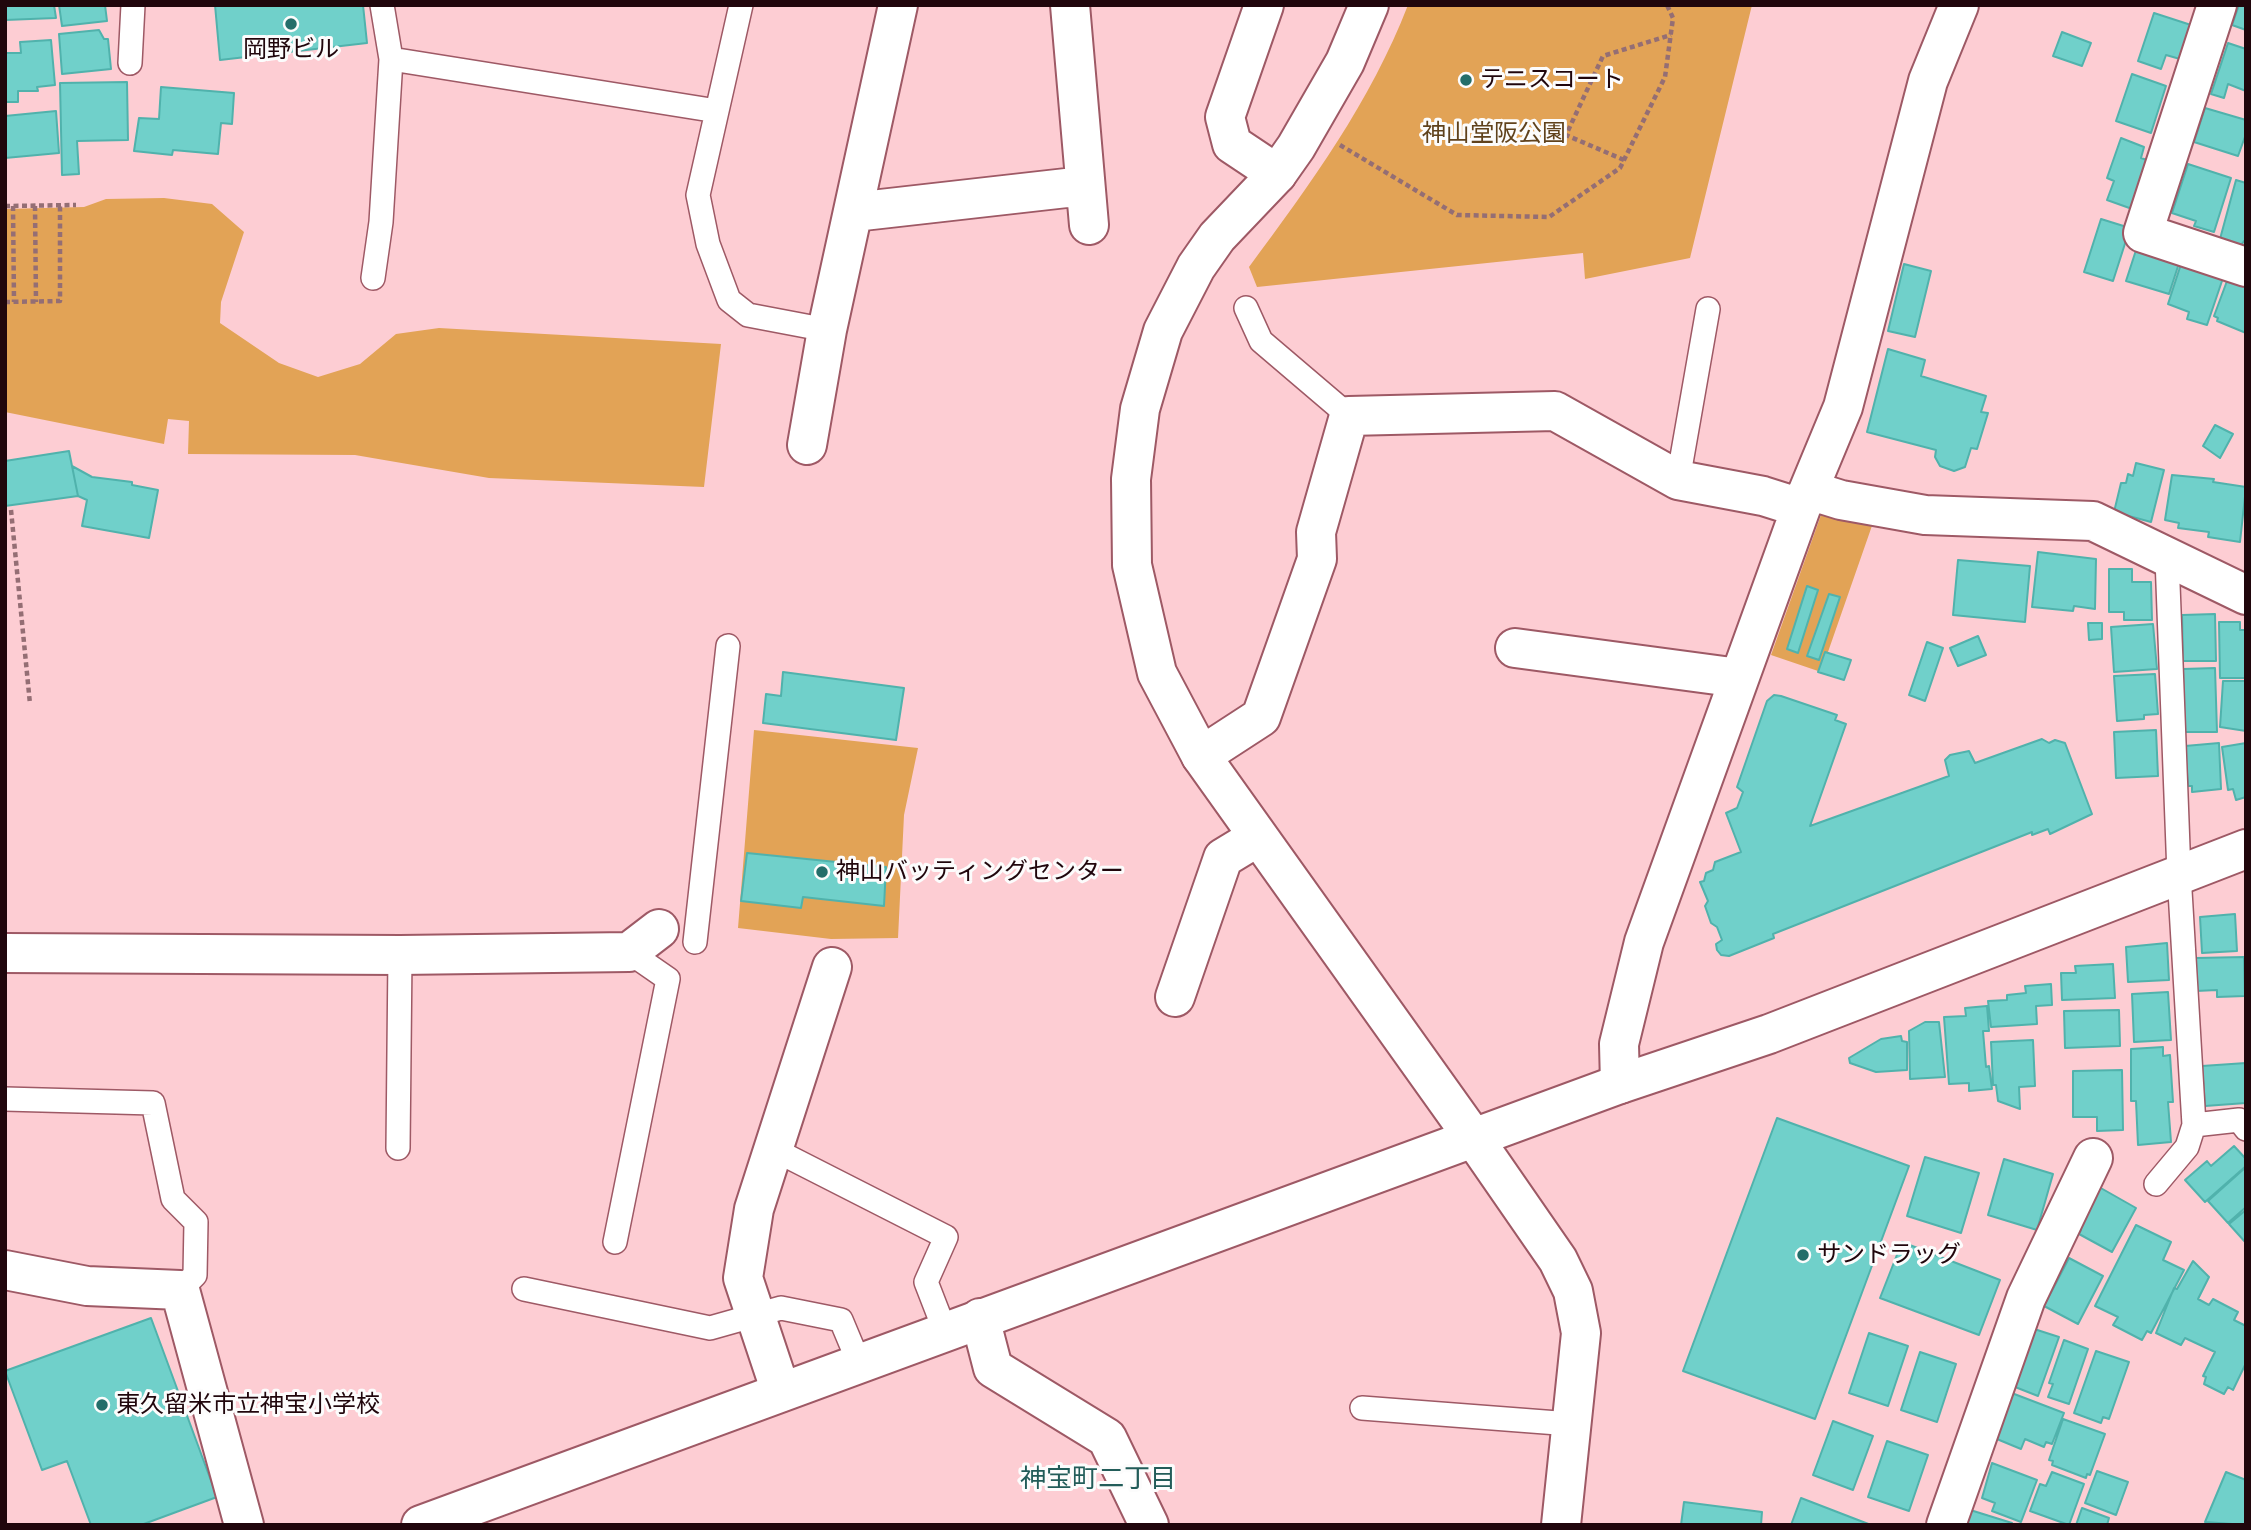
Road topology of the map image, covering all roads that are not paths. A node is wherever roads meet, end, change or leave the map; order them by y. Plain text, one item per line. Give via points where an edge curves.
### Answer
1 (132, 5) edge
2 (382, 5) edge
3 (741, 5) edge
4 (898, 5) edge
5 (1070, 5) edge
6 (1264, 5) edge
7 (1369, 5) edge
8 (1959, 5) edge
9 (2217, 5) edge
10 (391, 59) junction
11 (130, 64) dead end
12 (718, 111) junction
13 (1277, 174) junction
14 (1084, 186) junction
15 (853, 212) junction
16 (1089, 225) dead end
17 (2246, 267) edge
18 (373, 278) dead end
19 (1246, 308) dead end
20 (1708, 309) dead end
21 (827, 330) junction
22 (1349, 416) junction
23 (807, 445) dead end
24 (1678, 480) junction
25 (1805, 499) junction
26 (2167, 558) junction
27 (2246, 595) edge
28 (729, 646) dead end
29 (1515, 648) dead end
30 (1739, 678) junction
31 (1201, 756) junction
32 (1256, 838) junction
33 (2246, 849) edge
34 (2179, 874) junction
35 (659, 929) dead end
36 (695, 942) dead end
37 (629, 952) junction
38 (5, 953) edge
39 (400, 955) junction
40 (832, 967) dead end
41 (1175, 997) dead end
42 (1620, 1084) junction
43 (5, 1099) edge
44 (2194, 1125) junction
45 (2246, 1129) edge
46 (1475, 1140) junction
47 (398, 1149) dead end
48 (774, 1149) junction
49 (2093, 1158) dead end
50 (2156, 1184) dead end
51 (615, 1242) dead end
52 (5, 1270) edge
53 (524, 1289) dead end
54 (180, 1290) junction
55 (755, 1313) junction
56 (980, 1318) junction
57 (944, 1331) junction
58 (859, 1363) junction
59 (781, 1392) junction
60 (1362, 1408) dead end
61 (1571, 1424) junction
62 (244, 1525) edge
63 (421, 1525) edge
64 (1149, 1525) edge
65 (1561, 1525) edge
66 (1946, 1525) edge

1 - 11 lane
2 - 10 lane
3 - 12 lane
4 - 15 street
5 - 14 street
6 - 13 street via 1225,117 1232,144
7 - 13 street via 1345,62
8 - 25 street via 1928,81 1843,407
9 - 17 street via 2143,233
10 - 12 lane
10 - 18 lane
12 - 21 lane via 698,195 708,244 729,300 748,316
13 - 31 street via 1217,237 1163,331 1138,420 1130,480 1132,565 1157,673
14 - 15 street
14 - 16 street
15 - 21 street
19 - 22 lane via 1261,341
20 - 24 lane
21 - 23 street
22 - 24 street via 1555,411
22 - 31 street via 1316,532 1317,559 1261,717
24 - 25 street
25 - 26 street via 1925,514 2093,521
25 - 30 street
26 - 27 street
26 - 34 lane
28 - 36 lane
29 - 30 street
30 - 42 street via 1644,943 1619,1044
31 - 32 street
32 - 41 street via 1223,858
32 - 46 street
33 - 34 street
34 - 42 street via 1769,1034
34 - 44 lane
35 - 37 street
37 - 39 street
37 - 51 lane via 668,979
38 - 39 street
39 - 47 lane
40 - 48 street
42 - 46 street
43 - 54 lane via 153,1103 173,1199 196,1222 195,1275
44 - 45 lane via 2239,1120
44 - 50 lane via 2187,1147
46 - 56 street
46 - 61 street via 1558,1260 1573,1292 1581,1332
48 - 55 street via 754,1209 743,1278
48 - 57 lane via 946,1237 926,1282
49 - 66 street via 2026,1298
52 - 54 street via 87,1286
53 - 55 lane via 710,1328
54 - 62 street
55 - 58 lane via 781,1308 841,1320
55 - 59 street
56 - 57 street
56 - 64 street via 993,1368 1107,1438
57 - 58 street
58 - 59 street
59 - 63 street
60 - 61 lane
61 - 65 street

